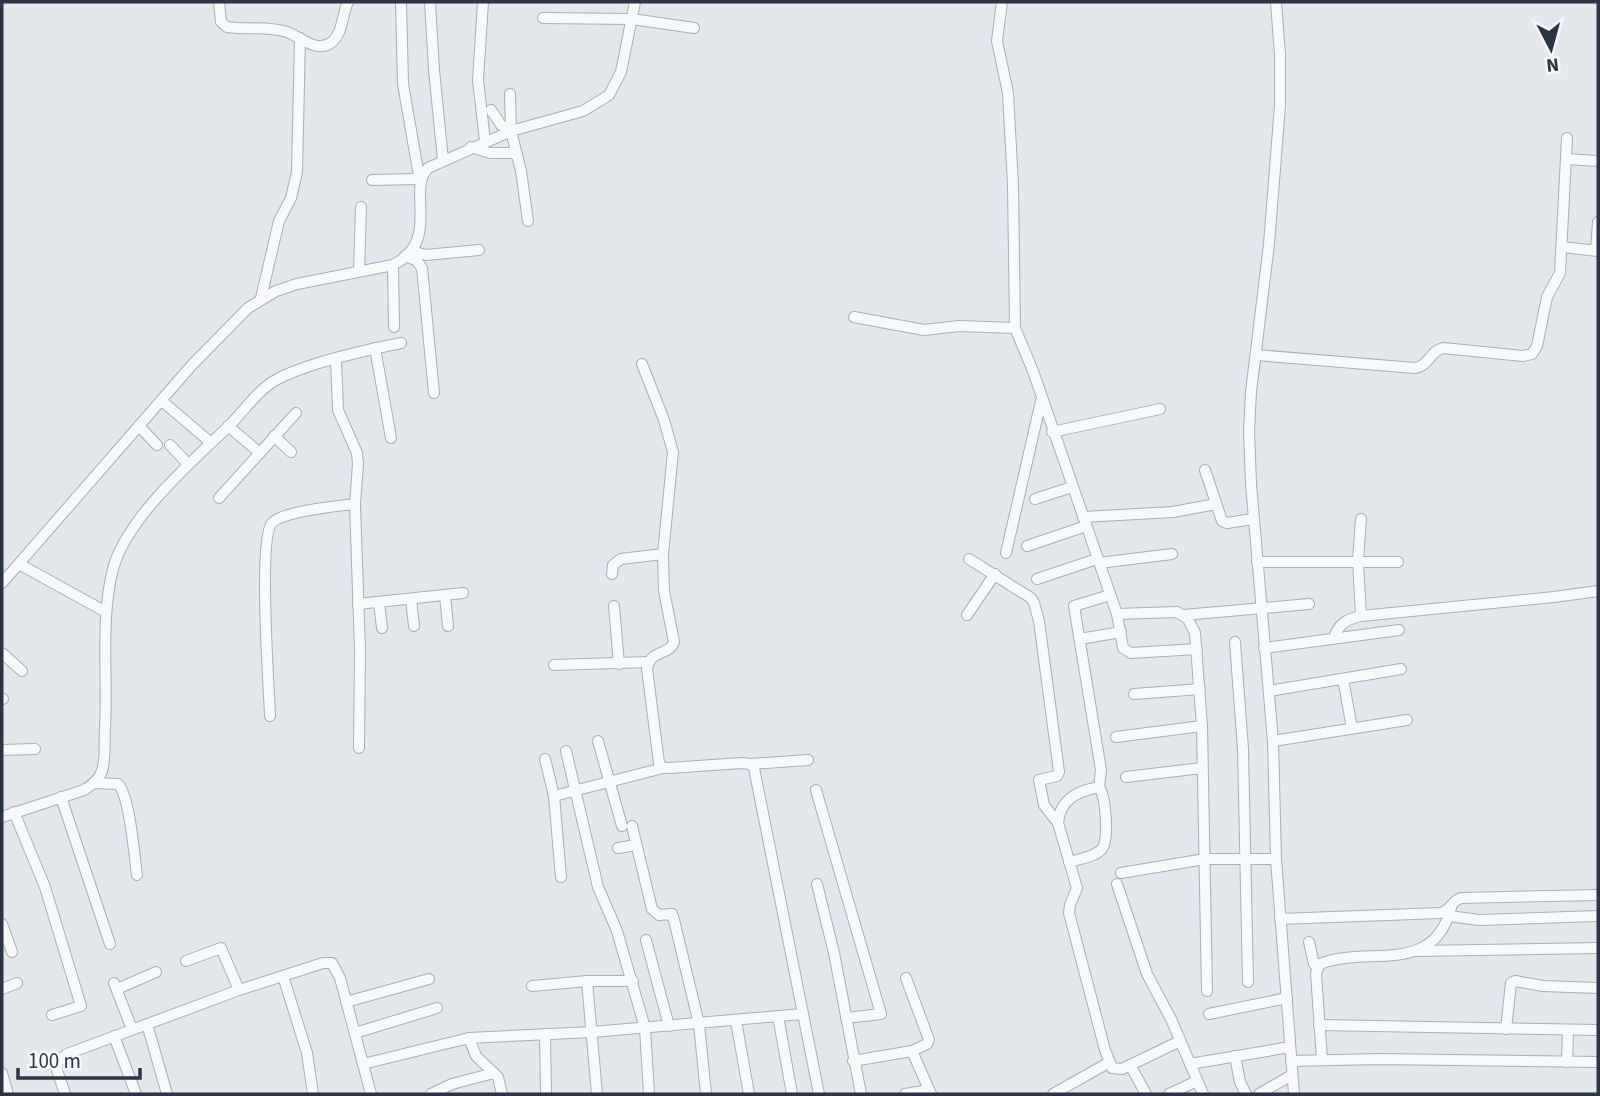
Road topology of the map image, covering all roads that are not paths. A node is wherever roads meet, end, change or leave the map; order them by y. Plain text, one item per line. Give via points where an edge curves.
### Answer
1 (219, 2) edge
2 (348, 2) edge
3 (401, 2) edge
4 (430, 2) edge
5 (483, 2) edge
6 (635, 2) edge
7 (1002, 2) edge
8 (1276, 2) edge
9 (543, 18) dead end
10 (632, 19) junction
11 (694, 28) dead end
12 (300, 38) junction
13 (510, 94) dead end
14 (491, 110) dead end
15 (511, 131) junction
16 (1567, 138) dead end
17 (485, 141) junction
18 (471, 147) junction
19 (517, 155) junction
20 (1566, 159) junction
21 (443, 160) junction
22 (1598, 161) edge
23 (372, 180) dead end
24 (419, 181) junction
25 (360, 207) dead end
26 (528, 222) dead end
27 (1598, 222) edge
28 (1562, 247) junction
29 (479, 250) dead end
30 (1597, 250) edge
31 (408, 253) junction
32 (393, 265) junction
33 (359, 271) junction
34 (261, 298) junction
35 (854, 317) dead end
36 (394, 327) dead end
37 (1015, 328) junction
38 (401, 343) dead end
39 (375, 348) junction
40 (1256, 355) junction
41 (336, 360) junction
42 (642, 364) dead end
43 (434, 393) dead end
44 (162, 401) junction
45 (1041, 401) junction
46 (1160, 410) dead end
47 (296, 413) dead end
48 (139, 426) junction
49 (228, 426) junction
50 (1052, 432) junction
51 (274, 436) junction
52 (391, 438) dead end
53 (210, 442) junction
54 (170, 444) dead end
55 (157, 445) dead end
56 (290, 452) dead end
57 (260, 453) junction
58 (187, 463) junction
59 (1206, 470) dead end
60 (1072, 487) junction
61 (219, 498) dead end
62 (1035, 499) dead end
63 (355, 504) junction
64 (1216, 504) junction
65 (1254, 519) junction
66 (1361, 519) dead end
67 (1085, 522) junction
68 (1027, 546) dead end
69 (1006, 553) dead end
70 (663, 554) junction
71 (1172, 554) dead end
72 (969, 559) dead end
73 (1098, 561) junction
74 (1358, 561) junction
75 (1257, 562) junction
76 (1398, 562) dead end
77 (2, 563) edge
78 (19, 564) junction
79 (10, 573) junction
80 (612, 574) dead end
81 (995, 574) junction
82 (1037, 579) dead end
83 (2, 583) edge
84 (1598, 591) edge
85 (464, 593) dead end
86 (444, 595) junction
87 (1110, 595) junction
88 (411, 598) junction
89 (379, 602) junction
90 (358, 604) junction
91 (1309, 604) dead end
92 (614, 606) dead end
93 (1261, 606) junction
94 (106, 612) junction
95 (1117, 614) junction
96 (967, 615) dead end
97 (1183, 615) junction
98 (1362, 616) junction
99 (414, 626) dead end
100 (447, 626) dead end
101 (382, 628) dead end
102 (1399, 630) dead end
103 (1121, 632) junction
104 (1334, 638) junction
105 (1080, 639) junction
106 (1235, 642) dead end
107 (1264, 648) junction
108 (1197, 649) junction
109 (2, 653) edge
110 (648, 662) junction
111 (619, 664) junction
112 (554, 665) dead end
113 (1401, 669) dead end
114 (22, 671) dead end
115 (1343, 679) junction
116 (1200, 689) junction
117 (1269, 691) junction
118 (1134, 695) dead end
119 (270, 716) dead end
120 (1407, 719) dead end
121 (1202, 726) junction
122 (1352, 729) junction
123 (1116, 737) dead end
124 (598, 741) dead end
125 (1273, 741) junction
126 (359, 748) dead end
127 (35, 749) dead end
128 (2, 750) edge
129 (566, 751) dead end
130 (545, 759) dead end
131 (808, 760) dead end
132 (750, 764) junction
133 (663, 768) junction
134 (1202, 768) junction
135 (1126, 777) dead end
136 (609, 782) junction
137 (94, 783) junction
138 (1099, 787) junction
139 (575, 790) junction
140 (816, 790) dead end
141 (554, 796) junction
142 (61, 797) junction
143 (15, 812) junction
144 (2, 817) edge
145 (1058, 823) junction
146 (636, 845) junction
147 (618, 848) dead end
148 (1205, 859) junction
149 (1245, 859) junction
150 (1276, 859) junction
151 (1069, 862) junction
152 (1121, 873) dead end
153 (137, 875) dead end
154 (561, 877) dead end
155 (817, 884) dead end
156 (1116, 884) dead end
157 (1598, 895) edge
158 (1450, 912) junction
159 (1598, 916) edge
160 (1280, 919) junction
161 (2, 924) edge
162 (646, 940) dead end
163 (1309, 942) dead end
164 (110, 944) dead end
165 (1598, 948) edge
166 (1414, 951) junction
167 (12, 952) dead end
168 (186, 961) dead end
169 (1318, 968) junction
170 (156, 972) dead end
171 (283, 976) junction
172 (906, 978) dead end
173 (429, 979) dead end
174 (587, 981) junction
175 (633, 981) junction
176 (1248, 982) dead end
177 (18, 983) dead end
178 (532, 986) dead end
179 (1598, 988) edge
180 (2, 989) edge
181 (239, 990) junction
182 (1207, 991) dead end
183 (1286, 998) junction
184 (346, 1002) junction
185 (437, 1008) dead end
186 (802, 1014) junction
187 (1209, 1014) dead end
188 (52, 1016) dead end
189 (778, 1016) junction
190 (845, 1018) junction
191 (736, 1021) junction
192 (148, 1024) junction
193 (698, 1024) junction
194 (1319, 1025) junction
195 (669, 1026) junction
196 (645, 1028) junction
197 (132, 1029) junction
198 (1506, 1029) junction
199 (1568, 1030) junction
200 (1598, 1031) edge
201 (592, 1032) junction
202 (355, 1033) junction
203 (545, 1034) junction
204 (114, 1036) junction
205 (469, 1038) junction
206 (1180, 1041) junction
207 (1290, 1047) junction
208 (912, 1051) junction
209 (1236, 1056) junction
210 (1322, 1060) junction
211 (853, 1061) junction
212 (1291, 1061) junction
213 (1567, 1062) junction
214 (1598, 1062) edge
215 (1108, 1063) junction
216 (363, 1064) junction
217 (1190, 1064) junction
218 (1130, 1065) junction
219 (2, 1073) edge
220 (494, 1073) junction
221 (1292, 1075) junction
222 (1197, 1081) junction
223 (930, 1092) edge
224 (9, 1094) edge
225 (65, 1094) edge
226 (136, 1094) edge
227 (167, 1094) edge
228 (313, 1094) edge
229 (371, 1094) edge
230 (431, 1094) edge
231 (502, 1094) edge
232 (546, 1094) edge
233 (597, 1094) edge
234 (649, 1094) edge
235 (706, 1094) edge
236 (749, 1094) edge
237 (792, 1094) edge
238 (820, 1094) edge
239 (861, 1094) edge
240 (905, 1094) edge
241 (1053, 1094) edge
242 (1146, 1094) edge
243 (1169, 1094) edge
244 (1203, 1094) edge
245 (1246, 1094) edge
246 (1259, 1094) edge
247 (1294, 1094) edge

1 - 12 street via 221,22 227,27 282,31
2 - 12 street via 331,44 312,46
3 - 24 street via 402,84
4 - 21 street
5 - 17 street via 478,80
6 - 10 street
7 - 37 street via 997,41 1008,106 1013,185
8 - 40 street via 1280,105
9 - 10 street
10 - 11 street
10 - 15 street via 621,72 609,95 583,111
12 - 34 street via 296,179 279,222
13 - 15 street
14 - 15 street
15 - 17 street
15 - 19 street
16 - 20 street
17 - 18 street
18 - 19 street
18 - 21 street
19 - 26 street
20 - 22 street
20 - 28 street
21 - 24 street via 428,168
23 - 24 street
24 - 31 street via 422,219
25 - 33 street
27 - 30 street
28 - 30 street
28 - 40 street via 1560,273 1547,297 1535,352 1529,356 1443,348 1415,369
29 - 31 street
31 - 32 street
31 - 43 street via 422,268
32 - 33 street
32 - 36 street
33 - 34 street via 297,284
34 - 44 street via 216,338
35 - 37 street via 924,330
37 - 45 street
38 - 39 street
39 - 41 street
39 - 52 street
40 - 65 street via 1249,431
41 - 49 street via 271,383
41 - 63 street via 338,410 357,453
42 - 70 street via 673,452
44 - 48 street
44 - 53 street
45 - 50 street
45 - 69 street
46 - 50 street
47 - 51 street
48 - 55 street
48 - 78 street
49 - 53 street
49 - 57 street
50 - 60 street
51 - 56 street
51 - 57 street
53 - 58 street
54 - 58 street
57 - 61 street
58 - 94 street via 119,550
59 - 64 street
60 - 62 street
60 - 67 street
63 - 90 street
63 - 119 street via 296,513 269,526 265,562
64 - 65 street via 1227,523
64 - 67 street
65 - 75 street
66 - 74 street
67 - 68 street
67 - 73 street
70 - 80 street via 621,559 613,565
70 - 110 street via 664,591 674,642
71 - 73 street
72 - 81 street
73 - 82 street
73 - 87 street
74 - 75 street
74 - 76 street
74 - 98 street
75 - 93 street
77 - 79 street
78 - 79 street
78 - 94 street
79 - 83 street
81 - 96 street
81 - 145 street via 1031,598 1037,611 1059,772 1039,780 1044,805
84 - 98 street
85 - 86 street
86 - 88 street
86 - 100 street
87 - 95 street
87 - 105 street via 1074,606
88 - 89 street
88 - 99 street
89 - 90 street
89 - 101 street
90 - 126 street
91 - 93 street
92 - 111 street
93 - 97 street
93 - 107 street
94 - 137 street via 103,758
95 - 97 street
95 - 103 street
97 - 108 street via 1193,626
98 - 104 street via 1343,622
102 - 104 street
103 - 105 street
103 - 108 street via 1123,648 1131,653
104 - 107 street
105 - 138 street via 1101,770
106 - 149 street
107 - 117 street
108 - 116 street
109 - 114 street
110 - 111 street
110 - 133 street
111 - 112 street
113 - 115 street
115 - 117 street
115 - 122 street
116 - 118 street
116 - 121 street
117 - 125 street
120 - 122 street
121 - 123 street
121 - 134 street
122 - 125 street
124 - 136 street
125 - 150 street
127 - 128 street
129 - 139 street
130 - 141 street
131 - 132 street
132 - 133 street
132 - 186 street via 757,774
133 - 136 street
134 - 135 street
134 - 148 street
136 - 139 street
136 - 146 street
137 - 142 street
137 - 153 street via 122,788
138 - 145 street via 1071,796
138 - 151 street via 1105,803 1105,842 1096,853
139 - 141 street
139 - 175 street via 598,887
140 - 190 street via 881,1014
141 - 154 street
142 - 143 street
142 - 164 street
143 - 144 street
143 - 188 street via 45,887 81,1006
145 - 151 street
146 - 147 street
146 - 193 street via 652,909 659,915 672,914
148 - 149 street
148 - 152 street
148 - 182 street
149 - 150 street
149 - 176 street
150 - 160 street
151 - 215 street via 1077,888 1069,913
155 - 190 street
156 - 206 street via 1147,974
157 - 158 street via 1461,898
158 - 159 street via 1479,920
158 - 160 street
158 - 166 street via 1442,931
160 - 183 street
161 - 167 street
162 - 195 street
163 - 169 street
165 - 166 street
166 - 169 street via 1328,961
168 - 181 street via 221,948
169 - 194 street
170 - 197 street via 116,986
171 - 181 street
171 - 184 street via 332,963
171 - 228 street via 307,1053
172 - 208 street via 929,1040
173 - 184 street
174 - 175 street
174 - 178 street
174 - 201 street
175 - 196 street
177 - 180 street
179 - 198 street via 1511,982
181 - 192 street
183 - 187 street
183 - 207 street
184 - 202 street
185 - 202 street
186 - 189 street
186 - 238 street
189 - 191 street
189 - 237 street
190 - 211 street
191 - 193 street
191 - 236 street
192 - 197 street
192 - 227 street
193 - 195 street
193 - 235 street
194 - 198 street
194 - 210 street
195 - 196 street
196 - 201 street
196 - 234 street
197 - 204 street
198 - 199 street
199 - 200 street
199 - 213 street
201 - 203 street
201 - 233 street
202 - 216 street
203 - 205 street
203 - 232 street
204 - 225 street via 60,1058 57,1070
204 - 226 street
205 - 216 street
205 - 220 street via 476,1056
206 - 217 street
206 - 218 street
207 - 209 street
207 - 212 street
208 - 211 street
208 - 223 street
209 - 217 street
209 - 245 street
210 - 212 street
210 - 213 street
211 - 239 street
212 - 221 street
213 - 214 street
215 - 218 street via 1117,1070
215 - 241 street
216 - 229 street
217 - 222 street
218 - 242 street
219 - 224 street
220 - 230 street
220 - 231 street
221 - 246 street
221 - 247 street
222 - 243 street
222 - 244 street
223 - 240 street

